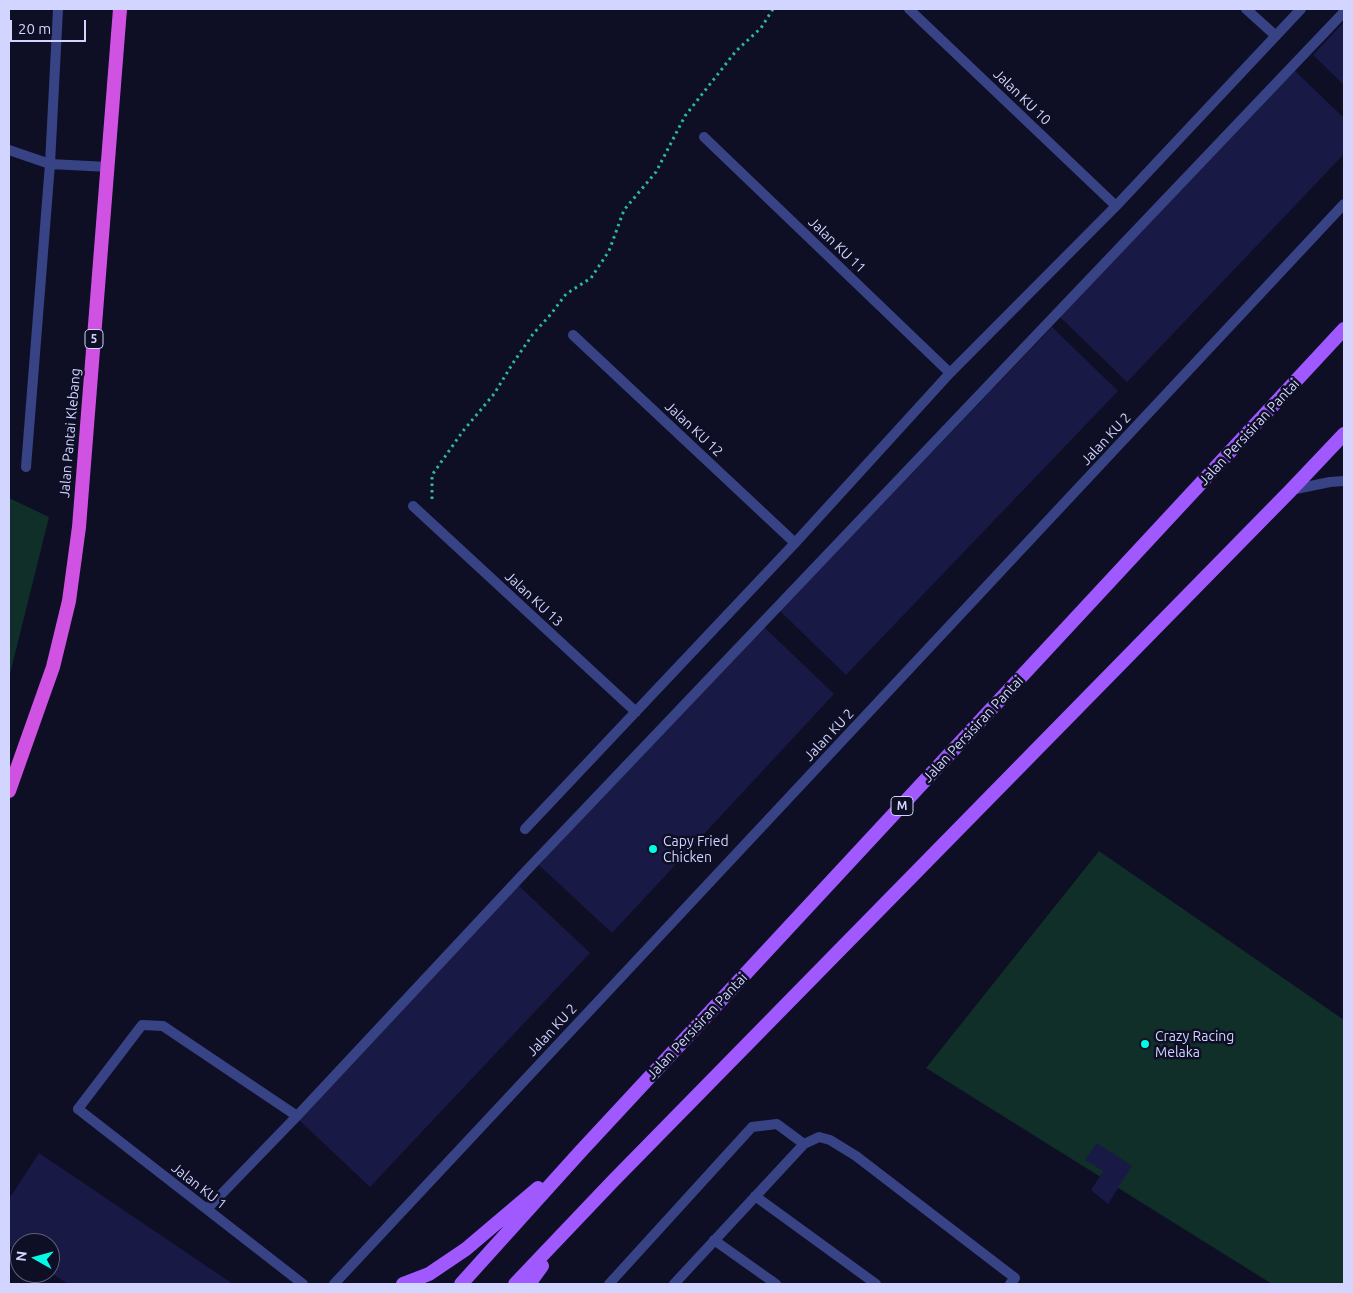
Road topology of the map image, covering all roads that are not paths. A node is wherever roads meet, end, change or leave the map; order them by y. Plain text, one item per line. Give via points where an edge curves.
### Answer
1 (58, 9) edge
2 (120, 9) edge
3 (909, 9) edge
4 (1246, 9) edge
5 (1301, 9) edge
6 (1344, 12) edge
7 (1276, 36) junction
8 (704, 137) dead end
9 (9, 150) edge
10 (50, 164) junction
11 (108, 167) junction
12 (1344, 204) edge
13 (1116, 206) junction
14 (1344, 329) edge
15 (574, 335) dead end
16 (950, 373) junction
17 (1344, 434) edge
18 (26, 467) dead end
19 (1344, 482) edge
20 (1291, 490) junction
21 (413, 506) dead end
22 (795, 543) junction
23 (636, 712) junction
24 (9, 791) edge
25 (525, 830) dead end
26 (297, 1116) junction
27 (804, 1144) junction
28 (581, 1151) junction
29 (613, 1181) junction
30 (755, 1196) junction
31 (206, 1209) junction
32 (714, 1240) junction
33 (303, 1284) edge
34 (334, 1284) edge
35 (404, 1284) edge
36 (461, 1284) edge
37 (515, 1284) edge
38 (529, 1284) edge
39 (609, 1284) edge
40 (674, 1284) edge
41 (776, 1284) edge
42 (876, 1284) edge
43 (1010, 1284) edge

1 - 10 street
2 - 11 highway, Jalan Pantai Klebang / 5
3 - 13 street, Jalan KU 10
4 - 7 street
5 - 7 street
6 - 26 street
7 - 13 street
8 - 16 street, Jalan KU 11
9 - 10 street
10 - 11 street
10 - 18 street
11 - 24 highway, Jalan Pantai Klebang / 5 via 79,527 69,601 53,668
12 - 34 street, Jalan KU 2
13 - 16 street
14 - 28 main road, Jalan Persisiran Pantai / M
15 - 22 street, Jalan KU 12
16 - 22 street
17 - 20 main road
19 - 20 street
20 - 29 main road
21 - 23 street, Jalan KU 13
22 - 23 street
23 - 25 street
26 - 31 street
26 - 31 street, Jalan KU 1 via 163,1026 142,1025 78,1108
27 - 30 street
27 - 39 street via 777,1124 752,1127
27 - 43 street via 819,1137 856,1156 1015,1278
28 - 35 main road via 466,1249 429,1274
28 - 36 main road, Jalan Persisiran Pantai / M
29 - 37 main road
29 - 38 main road
30 - 32 street
30 - 42 street
31 - 33 street, Jalan KU 1
32 - 40 street
32 - 41 street

